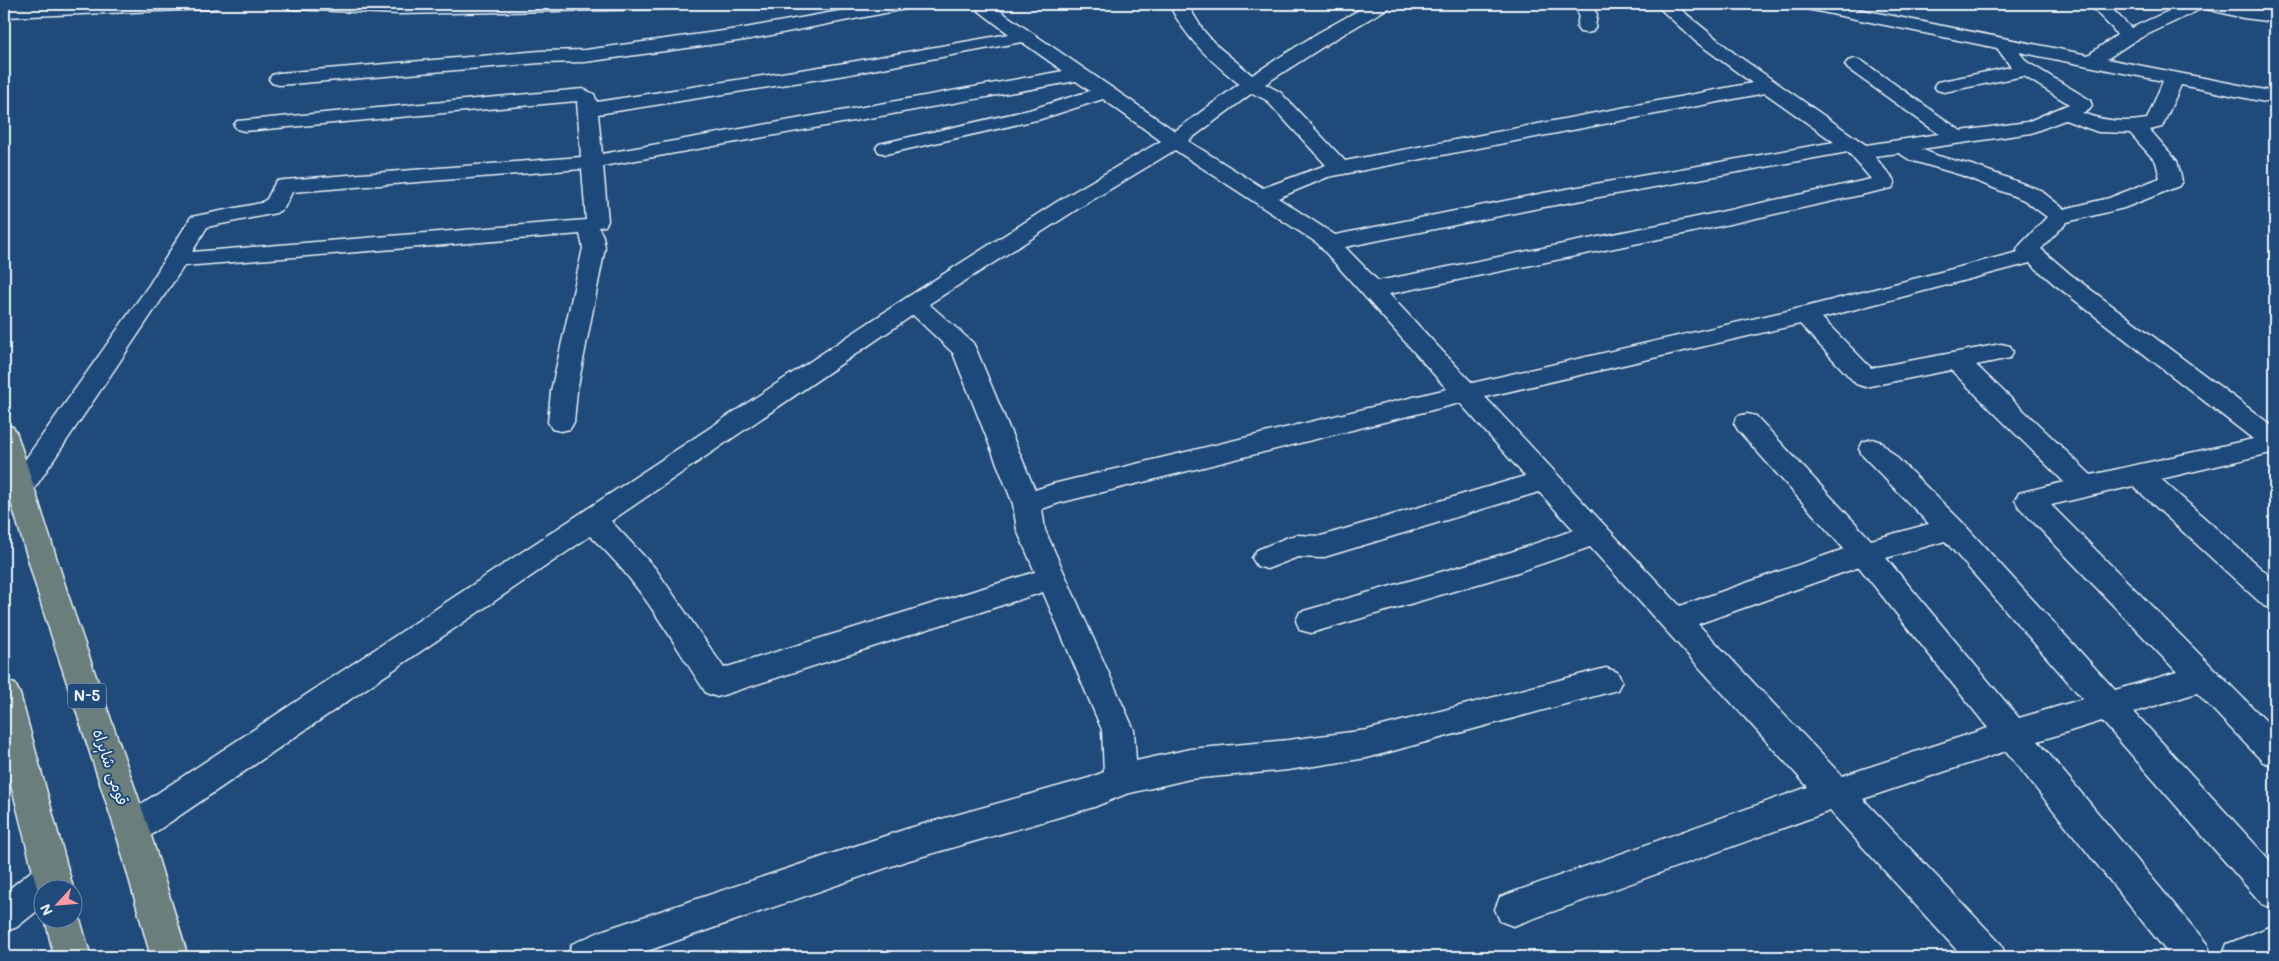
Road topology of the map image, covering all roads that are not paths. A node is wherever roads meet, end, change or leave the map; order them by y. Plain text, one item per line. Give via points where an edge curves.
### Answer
1 (210, 4) edge
2 (293, 4) edge
3 (662, 4) edge
4 (906, 4) edge
5 (979, 4) edge
6 (1178, 4) edge
7 (1382, 4) edge
8 (1581, 4) edge
9 (1664, 4) edge
10 (1807, 4) edge
11 (2097, 4) edge
12 (2198, 4) edge
13 (2207, 4) edge
14 (518, 5) edge
15 (4, 12) edge
16 (2275, 17) edge
17 (1586, 28) dead end
18 (1026, 36) junction
19 (2127, 37) junction
20 (2002, 42) junction
21 (2090, 61) junction
22 (1855, 65) dead end
23 (2027, 70) junction
24 (1080, 74) junction
25 (2175, 77) junction
26 (279, 79) dead end
27 (1252, 85) junction
28 (1770, 86) junction
29 (1944, 86) dead end
30 (1106, 92) junction
31 (2275, 98) edge
32 (588, 109) junction
33 (2064, 113) junction
34 (244, 125) dead end
35 (2136, 127) junction
36 (1957, 138) junction
37 (1175, 141) junction
38 (1904, 146) junction
39 (886, 148) dead end
40 (1857, 149) junction
41 (593, 162) junction
42 (1340, 168) junction
43 (1261, 197) junction
44 (2060, 216) junction
45 (597, 221) dead end
46 (1329, 243) junction
47 (2034, 255) junction
48 (176, 260) junction
49 (1372, 290) junction
50 (914, 303) junction
51 (1805, 315) junction
52 (2001, 352) dead end
53 (1957, 361) junction
54 (1466, 393) junction
55 (561, 422) dead end
56 (1747, 423) dead end
57 (4, 434) edge
58 (2275, 443) edge
59 (1872, 449) dead end
60 (2138, 475) junction
61 (1545, 480) junction
62 (2086, 487) junction
63 (20, 488) junction
64 (1027, 504) junction
65 (592, 520) junction
66 (1951, 529) junction
67 (1596, 534) junction
68 (1865, 553) junction
69 (1267, 558) dead end
70 (1052, 578) junction
71 (2275, 598) edge
72 (1675, 620) junction
73 (1311, 621) dead end
74 (2202, 678) junction
75 (1606, 681) dead end
76 (4, 694) edge
77 (2109, 706) junction
78 (2013, 734) junction
79 (2275, 752) edge
80 (1121, 780) junction
81 (1836, 793) junction
82 (132, 828) junction
83 (53, 878) edge
84 (2275, 892) edge
85 (32, 897) edge
86 (1514, 909) dead end
87 (4, 915) edge
88 (66, 928) edge
89 (2275, 943) edge
90 (73, 957) edge
91 (170, 957) edge
92 (585, 957) edge
93 (1988, 957) edge
94 (2194, 957) edge
95 (2240, 957) edge

1 - 15 street
2 - 14 street via 399,9
3 - 14 street
4 - 26 street via 746,34 585,56 540,56
5 - 18 street
6 - 27 street via 1195,34
7 - 27 street
8 - 17 street via 1588,14
9 - 28 street via 1690,29
10 - 20 street
11 - 19 street via 2121,26
12 - 19 street
13 - 16 street
18 - 24 street
18 - 32 street via 845,69
19 - 21 street
20 - 21 street
20 - 23 street via 2020,66
21 - 25 street
22 - 36 street
23 - 29 street
23 - 33 street via 2083,104
24 - 30 street
24 - 41 street
25 - 31 street
25 - 35 street via 2155,123
27 - 37 street
27 - 42 street via 1273,96
28 - 40 street
28 - 42 street
30 - 37 street
30 - 39 street via 1034,115
32 - 34 street via 586,96 577,95
32 - 41 street
33 - 35 street via 2098,126
33 - 36 street via 2030,127
35 - 44 street via 2166,161 2171,181 2114,203
36 - 38 street
37 - 43 street
37 - 50 street
38 - 40 street
38 - 44 street via 1917,156 1968,170 2032,195
40 - 46 street via 1544,200
40 - 49 street via 1884,183
41 - 45 street
41 - 48 street via 284,186 276,203 268,208 199,222
42 - 43 street
43 - 46 street
44 - 47 street via 2028,250
46 - 49 street
47 - 51 street
47 - 58 street
48 - 55 street via 587,227 594,248 564,391
48 - 63 street
49 - 54 street
50 - 64 street via 964,349
50 - 65 street
51 - 53 street via 1865,378
51 - 54 street
52 - 53 street
53 - 62 street
54 - 61 street
54 - 64 street via 1052,494
56 - 68 street
57 - 63 highway, قومی شاہراہ / N-5
58 - 60 street
59 - 66 street
60 - 62 street
60 - 71 street
61 - 67 street
61 - 69 street via 1321,547 1296,546
62 - 74 street via 2029,500
63 - 82 highway, قومی شاہراہ / N-5
64 - 70 street via 1031,530
65 - 70 street via 639,568 717,684
65 - 82 street
66 - 68 street
66 - 77 street
67 - 72 street
67 - 73 street via 1515,562
68 - 72 street
68 - 78 street
70 - 80 street via 1118,730
72 - 81 street
74 - 77 street
74 - 79 street
75 - 80 street via 1367,744 1190,764
76 - 83 highway
77 - 78 street
77 - 84 street
78 - 81 street
78 - 94 street
80 - 92 street via 1094,792 906,845
81 - 86 street
81 - 93 street
82 - 91 highway, قومی شاہراہ / N-5
85 - 87 street
88 - 90 highway
89 - 95 street

